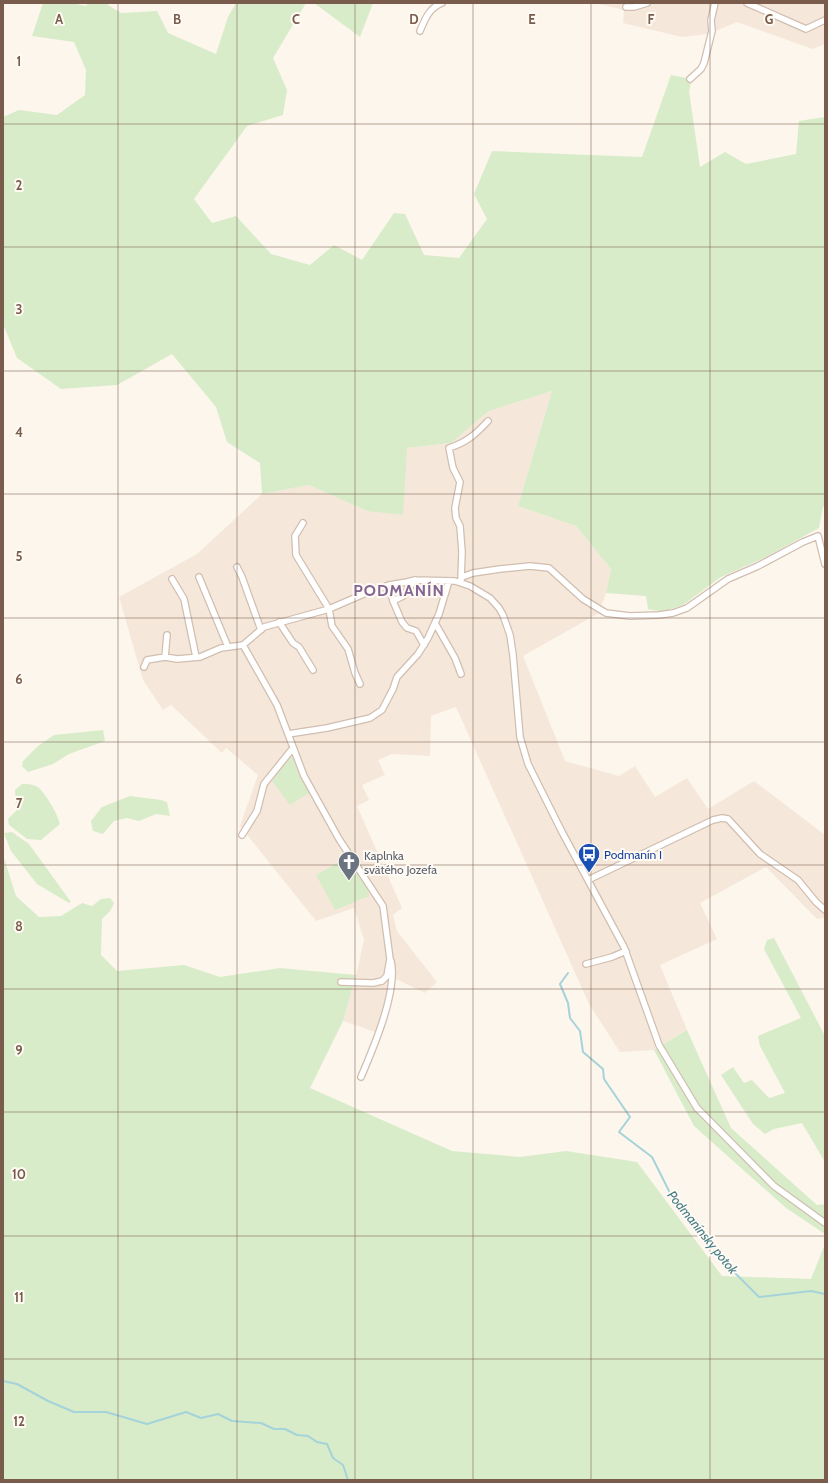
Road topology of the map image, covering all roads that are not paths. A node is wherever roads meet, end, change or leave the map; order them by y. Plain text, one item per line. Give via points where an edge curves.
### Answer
1 (442, 3) edge
2 (647, 3) edge
3 (715, 3) edge
4 (747, 3) edge
5 (626, 7) dead end
6 (825, 20) edge
7 (420, 31) dead end
8 (690, 78) dead end
9 (488, 421) dead end
10 (303, 523) dead end
11 (825, 564) edge
12 (237, 567) dead end
13 (199, 577) dead end
14 (172, 579) dead end
15 (415, 580) junction
16 (461, 580) junction
17 (449, 581) junction
18 (389, 585) junction
19 (393, 601) junction
20 (329, 610) junction
21 (279, 622) junction
22 (435, 623) junction
23 (261, 630) junction
24 (167, 635) dead end
25 (424, 645) junction
26 (243, 646) junction
27 (228, 647) junction
28 (165, 657) junction
29 (196, 657) junction
30 (144, 667) dead end
31 (313, 670) dead end
32 (461, 674) dead end
33 (360, 684) dead end
34 (288, 734) junction
35 (293, 748) junction
36 (242, 835) dead end
37 (588, 880) junction
38 (825, 910) edge
39 (626, 951) junction
40 (390, 959) junction
41 (586, 964) dead end
42 (341, 982) dead end
43 (361, 1077) dead end
44 (825, 1223) edge

1 - 7 street via 426,15
2 - 5 street
3 - 8 street via 711,20 712,31 704,63
4 - 6 street via 806,29
9 - 16 street via 471,438 449,448 453,468 460,482 455,508 460,526
10 - 20 street via 295,536 296,555
11 - 16 street via 818,536 728,579 687,608 673,613 630,616 606,613 593,606 549,568 530,566 493,570
12 - 23 street
13 - 27 street
14 - 29 street via 184,599
15 - 17 street
15 - 18 street
15 - 19 street via 403,596
16 - 17 street
16 - 37 street via 490,598 503,615 512,645 519,728 524,754
17 - 22 street
18 - 19 street
18 - 20 street
19 - 25 street via 402,622 407,628 416,631
20 - 21 street
20 - 33 street via 332,626 348,649
21 - 23 street
21 - 31 street
22 - 25 street
22 - 32 street
23 - 26 street
24 - 28 street
25 - 34 street via 396,678 382,710 370,718
26 - 27 street
26 - 34 street via 277,705
27 - 29 street
28 - 29 street
28 - 30 street via 147,660
34 - 35 street
35 - 36 street via 264,784 257,811
35 - 40 street via 304,776 339,839 383,906
37 - 38 street via 722,818 728,819 760,854 798,880
37 - 39 street
39 - 41 street
39 - 44 street via 659,1045 698,1108 774,1186
40 - 42 street via 387,976 382,981
40 - 43 street via 393,969 390,994

